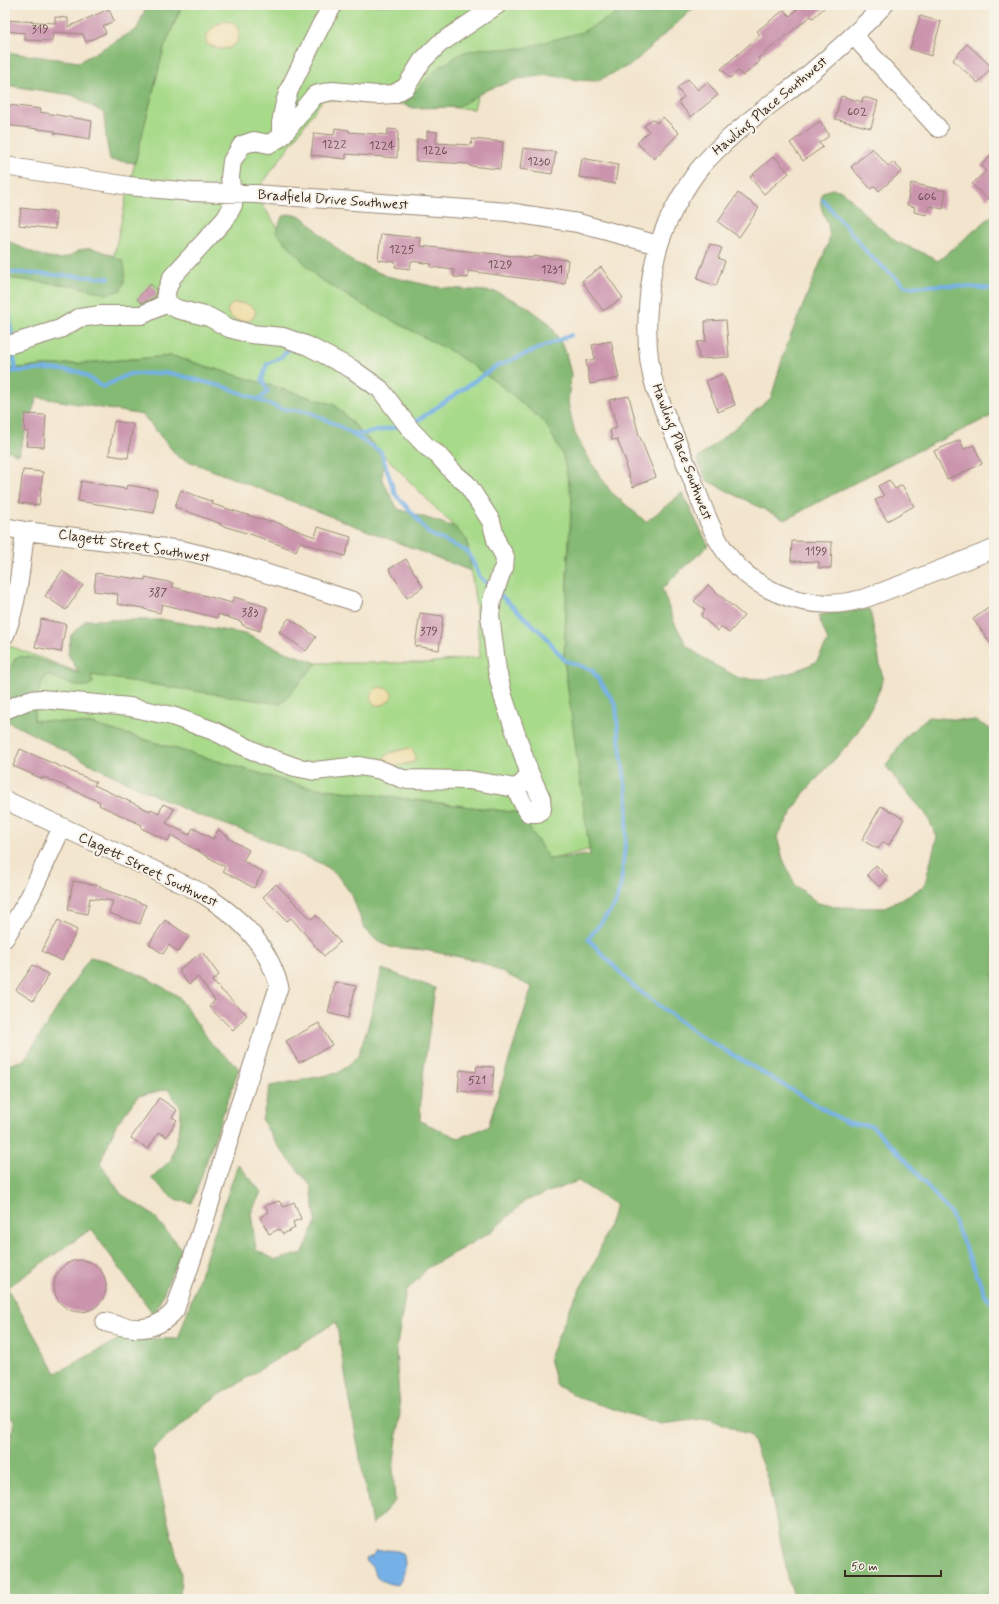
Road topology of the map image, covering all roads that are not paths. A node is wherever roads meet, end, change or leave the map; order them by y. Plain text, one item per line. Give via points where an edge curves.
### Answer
1 (333, 5) edge
2 (497, 5) edge
3 (884, 5) edge
4 (854, 36) junction
5 (938, 128) dead end
6 (281, 137) junction
7 (5, 166) edge
8 (232, 193) junction
9 (658, 244) junction
10 (167, 303) junction
11 (5, 346) edge
12 (5, 527) edge
13 (25, 531) junction
14 (994, 549) edge
15 (353, 601) dead end
16 (5, 635) edge
17 (5, 710) edge
18 (529, 772) junction
19 (514, 788) junction
20 (5, 800) edge
21 (62, 827) junction
22 (5, 938) edge
23 (105, 1322) dead end

1 - 6 street via 289,90 282,117
2 - 6 street via 439,44 422,61 406,87 394,94 377,95 332,90 315,95
3 - 4 street, Hawling Place Southwest
4 - 5 street
4 - 9 street, Hawling Place Southwest via 736,132 707,159 696,172 671,215
6 - 8 street via 269,144 254,141 242,145 232,161
7 - 8 street, Bradfield Drive Southwest via 129,186
8 - 9 street, Bradfield Drive Southwest via 508,212 578,223
8 - 10 street via 233,205 226,218 172,277 166,292
9 - 14 street, Hawling Place Southwest via 647,320 650,360 656,389 710,523 721,545 745,573 759,584 793,599 829,604 869,598
10 - 11 street via 142,315 80,318 60,329
10 - 18 street via 177,309 209,317 229,328 251,334 282,337 308,346 352,369 380,389 427,447 467,484 491,521 505,557 490,615 503,696
12 - 13 street, Clagett Street Southwest
13 - 15 street, Clagett Street Southwest via 182,550 227,561
13 - 16 street via 17,595
17 - 19 street via 29,700 41,699 130,707 172,716 295,767 315,770 359,766 381,770 403,779 469,780
18 - 19 street via 526,781
18 - 19 street via 542,809 538,813 529,813
20 - 21 street, Clagett Street Southwest
21 - 22 street via 30,896
21 - 23 street, Clagett Street Southwest via 200,892 220,905 258,941 267,955 279,986 236,1113 175,1310 167,1319 147,1327 122,1327

